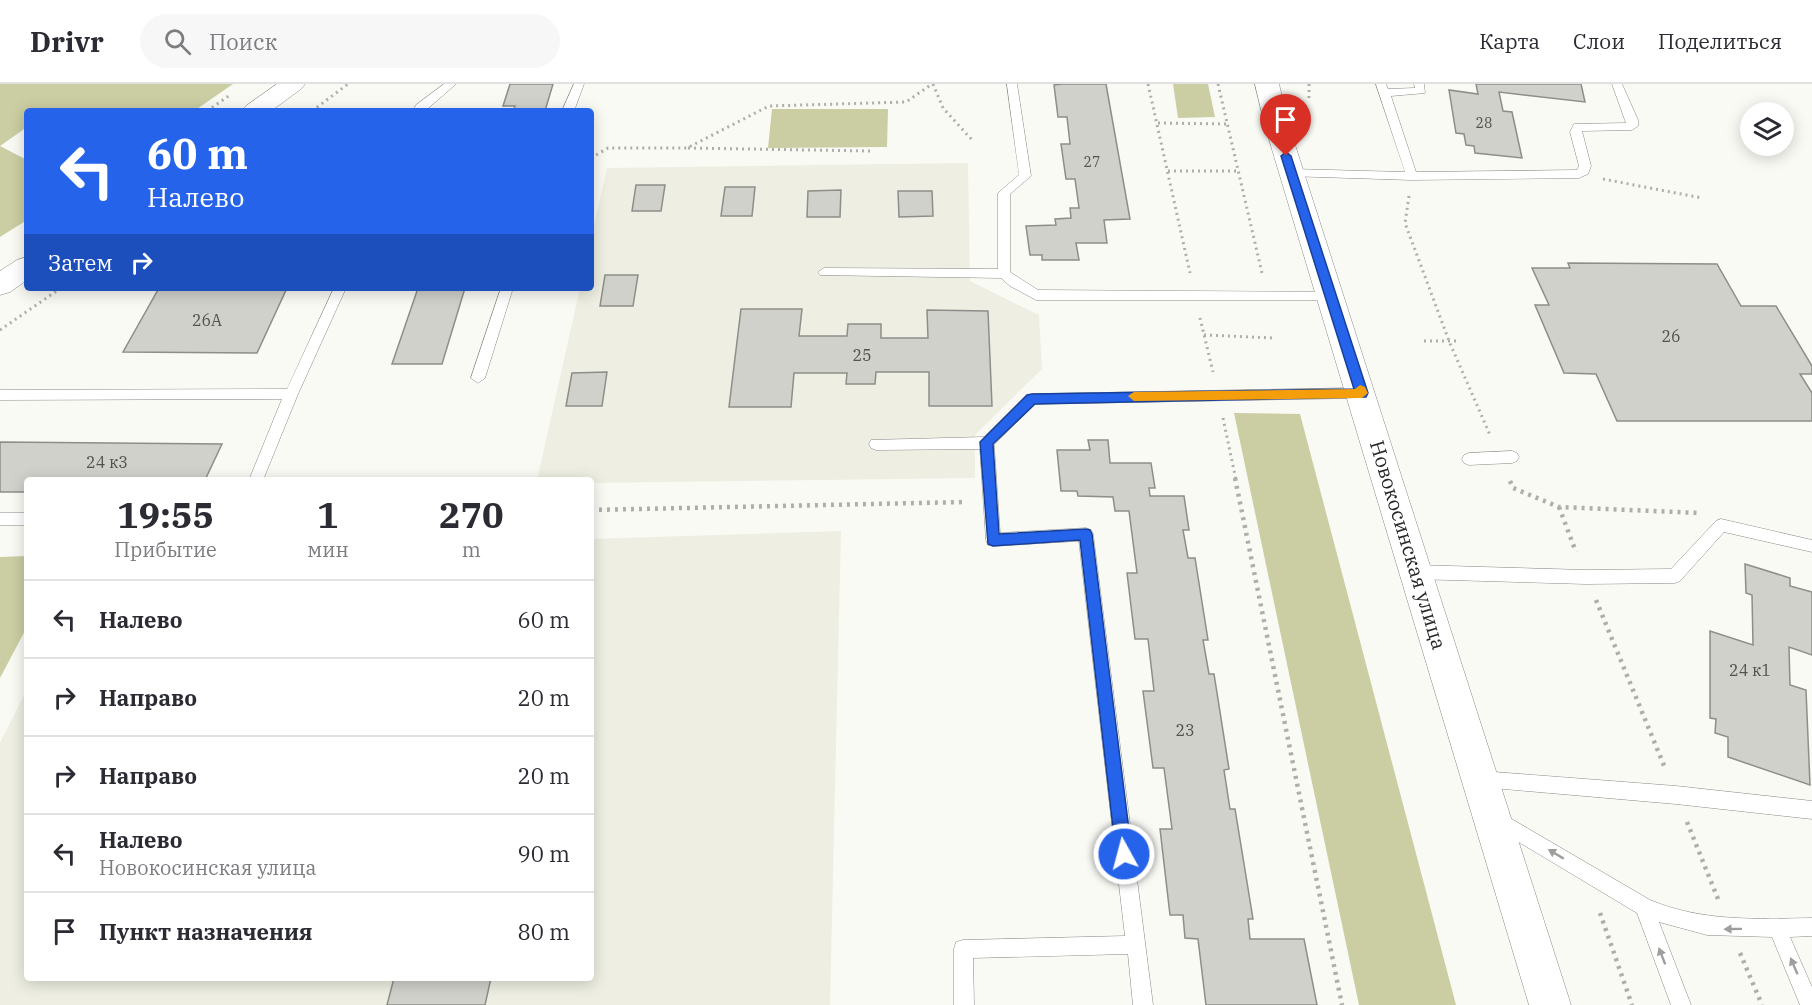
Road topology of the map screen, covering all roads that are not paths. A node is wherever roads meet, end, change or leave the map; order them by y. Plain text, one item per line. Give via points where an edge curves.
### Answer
1 (293, 84) edge
2 (451, 84) edge
3 (579, 84) edge
4 (1012, 84) edge
5 (1267, 84) edge
6 (1419, 84) edge
7 (1617, 84) edge
8 (1383, 88) edge
9 (259, 108) edge
10 (420, 108) edge
11 (569, 108) edge
12 (1291, 173) junction
13 (1412, 176) junction
14 (24, 269) edge
15 (824, 272) dead end
16 (1004, 274) junction
17 (0, 285) edge
18 (338, 291) edge
19 (506, 291) edge
20 (1330, 297) junction
21 (478, 378) dead end
22 (1362, 393) junction
23 (291, 394) junction
24 (0, 395) edge
25 (987, 442) junction
26 (876, 444) dead end
27 (1506, 457) road end
28 (1469, 459) dead end
29 (257, 477) edge
30 (0, 519) edge
31 (24, 519) edge
32 (1812, 546) edge
33 (1415, 572) junction
34 (1480, 779) junction
35 (1812, 810) edge
36 (1491, 816) junction
37 (1644, 907) junction
38 (1812, 927) edge
39 (1777, 928) junction
40 (1135, 945) junction
41 (964, 1005) edge
42 (1143, 1005) edge
43 (1550, 1005) edge
44 (1681, 1005) edge
45 (1810, 1005) edge

1 - 9 street
2 - 10 lane
3 - 11 lane
4 - 16 lane via 1025,176 1004,193
5 - 12 street, Новокосинская улица
6 - 8 lane via 1421,91
7 - 13 lane via 1632,126 1578,127 1575,132 1585,166 1579,174
8 - 13 lane
12 - 13 lane
12 - 20 street, Новокосинская улица
14 - 17 street
15 - 16 lane
16 - 20 lane via 1036,295
18 - 23 lane
19 - 21 lane
20 - 22 street, Новокосинская улица
22 - 25 lane via 1032,399
22 - 33 street, Новокосинская улица
23 - 24 lane
23 - 29 lane
25 - 26 lane
25 - 40 lane via 993,540 1086,534
27 - 28 lane
30 - 31 lane
32 - 33 lane via 1721,525 1675,576
33 - 34 street, Новокосинская улица
34 - 35 lane
34 - 36 street, Новокосинская улица
37 -> 36 lane
36 - 43 street, Новокосинская улица
39 -> 37 lane via 1695,926
44 -> 37 lane
38 - 39 lane
45 -> 39 lane
40 - 41 lane via 963,949
40 - 42 lane

